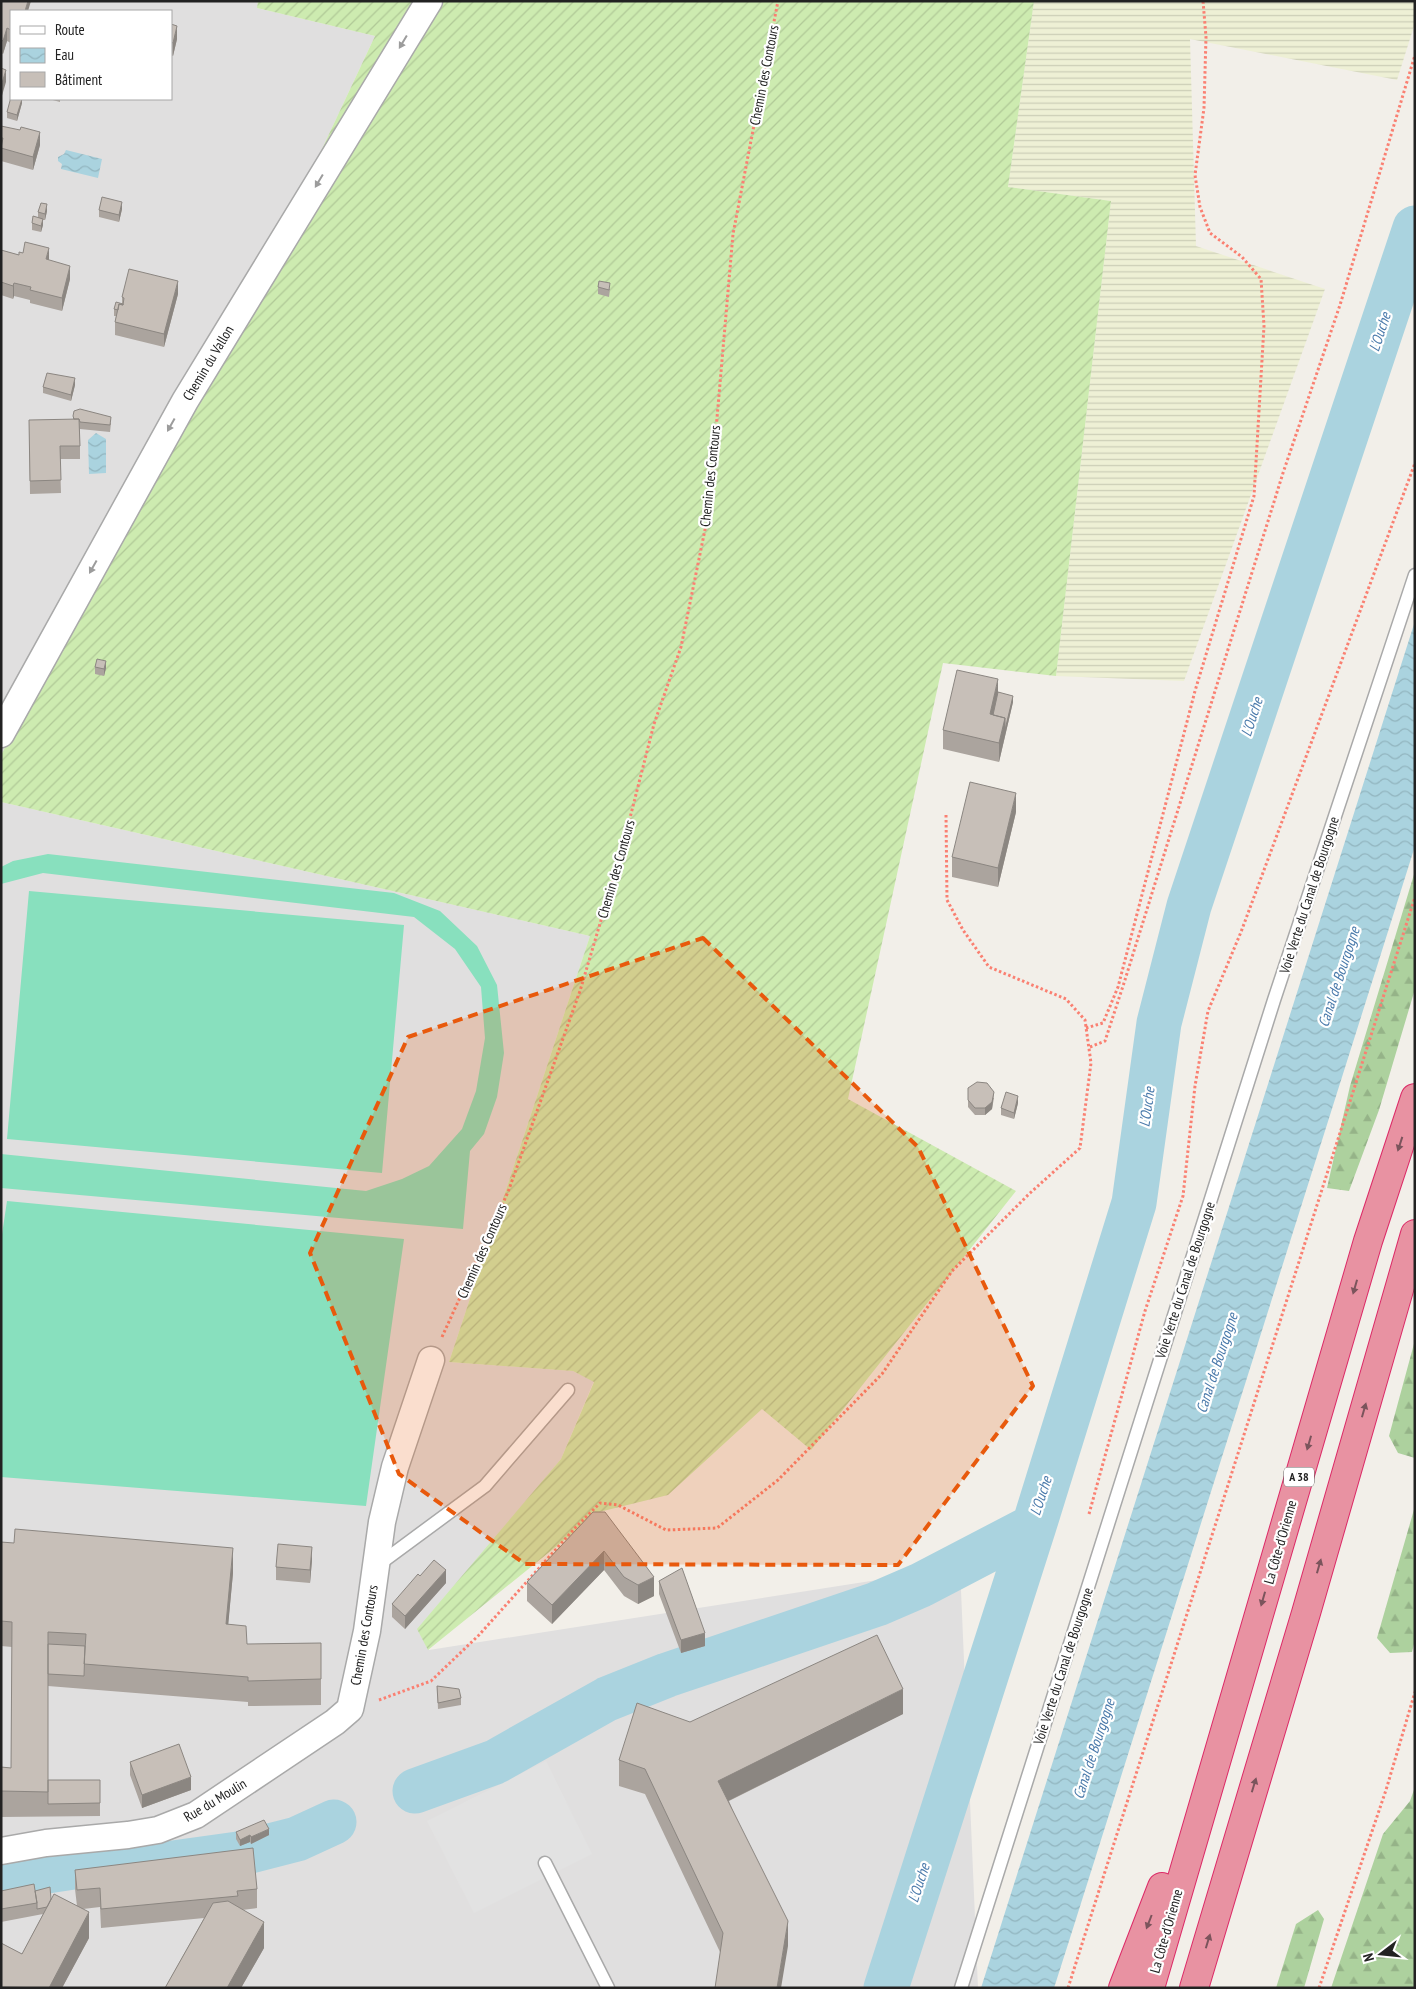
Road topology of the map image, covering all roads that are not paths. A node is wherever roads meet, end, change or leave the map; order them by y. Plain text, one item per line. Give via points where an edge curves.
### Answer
1 (429, 1) edge
2 (1415, 575) edge
3 (1, 734) edge
4 (1415, 1098) edge
5 (1415, 1234) edge
6 (431, 1360) road end
7 (568, 1390) dead end
8 (376, 1567) junction
9 (350, 1709) joint
10 (1229, 1713) junction
11 (1, 1851) edge
12 (545, 1863) dead end
13 (608, 1988) edge
14 (961, 1988) edge
15 (1123, 1988) edge
16 (1150, 1988) edge
17 (1194, 1988) edge

1 -> 3 street, Chemin du Vallon via 185,401
2 - 14 lane, Voie Verte du Canal de Bourgogne via 1274,1000
4 -> 10 highway, La Côte-d'Orienne / A 38 via 1368,1240
17 -> 5 highway
6 - 8 street, Chemin des Contours via 395,1467 382,1522
7 - 8 lane via 485,1486
8 - 9 street, Chemin des Contours via 367,1631
9 - 11 street, Rue du Moulin via 196,1815 158,1830
10 -> 15 highway
10 - 16 highway, La Côte-d'Orienne / A 38
12 - 13 lane

